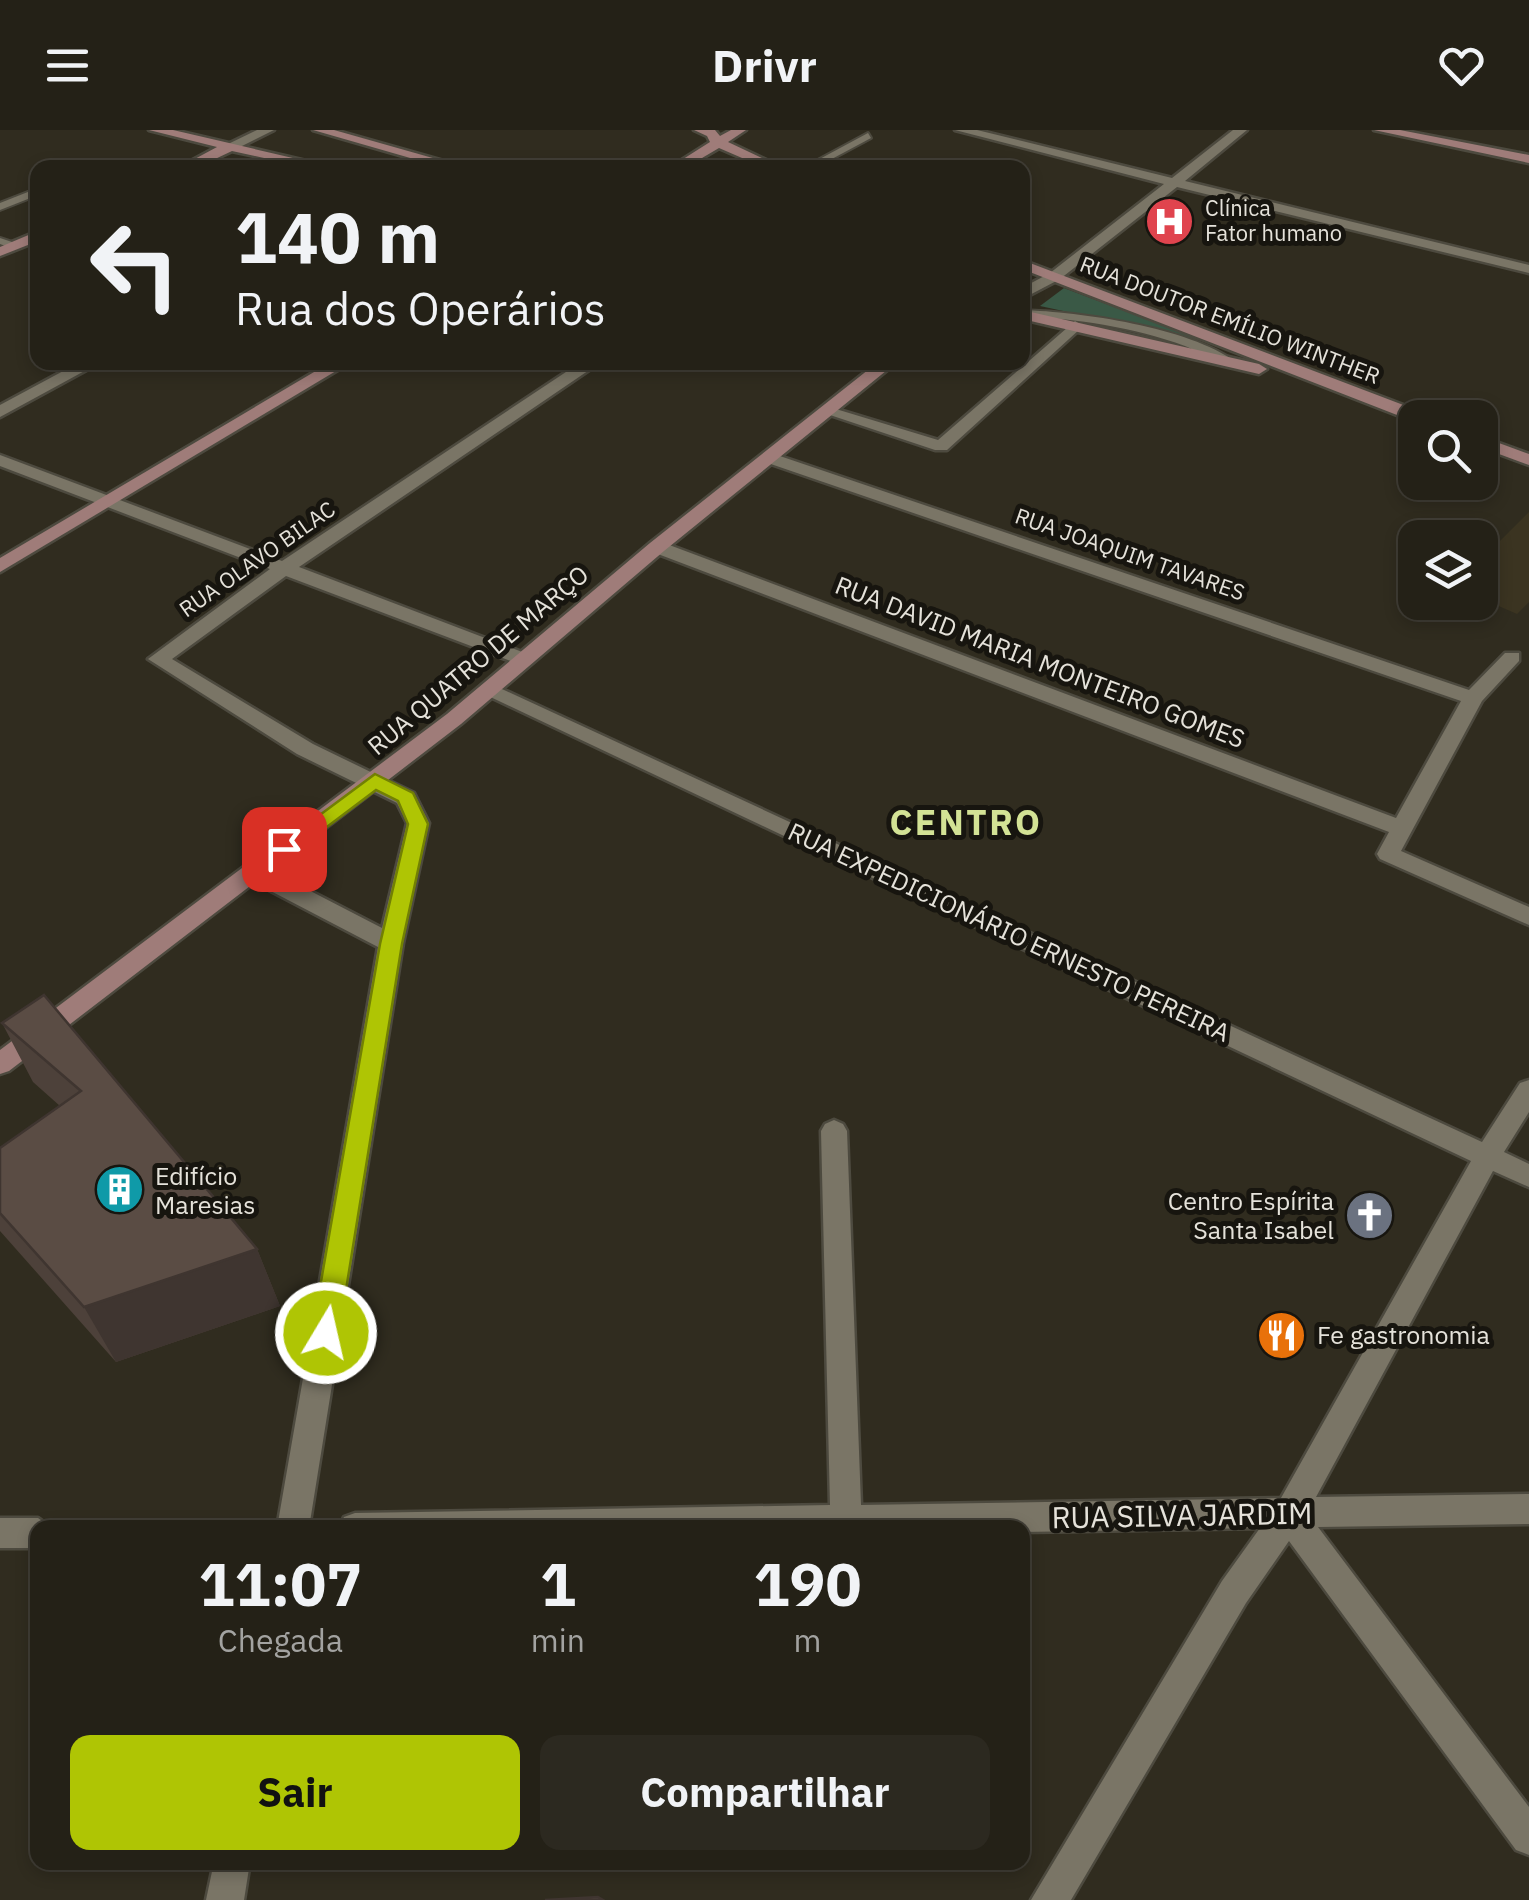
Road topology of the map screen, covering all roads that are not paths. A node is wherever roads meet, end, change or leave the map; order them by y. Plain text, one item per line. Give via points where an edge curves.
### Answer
1 (155, 130) edge
2 (268, 130) edge
3 (319, 130) edge
4 (700, 130) edge
5 (740, 130) edge
6 (961, 130) edge
7 (1240, 130) edge
8 (1380, 130) edge
9 (868, 136) dead end
10 (718, 142) junction
11 (231, 146) junction
12 (1529, 159) edge
13 (201, 160) edge
14 (294, 160) edge
15 (432, 160) edge
16 (688, 160) edge
17 (759, 160) edge
18 (822, 160) edge
19 (1174, 183) junction
20 (30, 195) edge
21 (0, 207) edge
22 (30, 238) edge
23 (5, 246) edge
24 (1030, 267) edge
25 (1529, 269) edge
26 (1055, 276) junction
27 (1030, 290) edge
28 (1030, 315) edge
29 (1030, 316) edge
30 (1074, 326) junction
31 (1230, 362) junction
32 (1030, 366) edge
33 (78, 370) edge
34 (330, 370) edge
35 (581, 370) edge
36 (879, 370) edge
37 (1025, 370) edge
38 (1356, 392) junction
39 (1398, 409) edge
40 (826, 411) junction
41 (0, 412) edge
42 (1498, 448) edge
43 (771, 458) junction
44 (0, 460) edge
45 (1529, 460) edge
46 (109, 501) junction
47 (657, 547) junction
48 (0, 566) edge
49 (286, 567) junction
50 (1512, 657) dead end
51 (523, 659) junction
52 (489, 689) junction
53 (1473, 698) junction
54 (375, 781) junction
55 (1402, 829) junction
56 (254, 872) junction
57 (1529, 917) edge
58 (391, 944) junction
59 (0, 1064) edge
60 (1529, 1090) edge
61 (834, 1131) dead end
62 (1488, 1156) junction
63 (1529, 1176) edge
64 (1529, 1509) edge
65 (1289, 1515) junction
66 (294, 1520) edge
67 (846, 1520) edge
68 (973, 1520) edge
69 (30, 1532) edge
70 (0, 1533) edge
71 (1529, 1838) edge
72 (231, 1870) edge
73 (225, 1900) edge
74 (1050, 1900) edge

1 - 11 main road
2 - 11 street
3 - 15 main road
4 - 10 main road
5 - 10 main road
6 - 19 street
7 - 19 street
8 - 12 main road
9 - 18 lane
10 - 16 main road
10 - 17 main road
11 - 13 main road
11 - 14 main road
19 - 25 street
19 - 26 street
20 - 21 lane
22 - 23 main road
24 - 26 main road, RUA DOUTOR EMÍLIO WINTHER
26 - 27 street
26 - 38 main road, RUA DOUTOR EMÍLIO WINTHER
28 - 31 lane via 1081,318 1196,346
29 - 30 main road
30 - 31 main road
30 - 32 street
31 - 38 main road
33 - 41 street
34 - 46 main road
35 - 49 street, RUA OLAVO BILAC
36 - 40 main road, RUA QUATRO DE MARÇO
37 - 40 street via 941,446
38 - 39 main road, RUA DOUTOR EMÍLIO WINTHER
40 - 43 main road, RUA QUATRO DE MARÇO
42 - 45 main road
43 - 47 main road, RUA QUATRO DE MARÇO
43 - 53 street, RUA JOAQUIM TAVARES
44 - 46 street
46 - 48 main road
46 - 49 street
47 - 51 main road, RUA QUATRO DE MARÇO
47 - 55 street, RUA DAVID MARIA MONTEIRO GOMES
49 - 51 street
49 - 54 street, RUA OLAVO BILAC via 158,660 305,749
50 - 53 street
51 - 52 main road, RUA QUATRO DE MARÇO
52 - 54 main road, RUA QUATRO DE MARÇO
52 - 62 street, RUA EXPEDICIONÁRIO ERNESTO PEREIRA
53 - 55 street
54 - 56 main road, RUA QUATRO DE MARÇO
54 - 58 street via 406,798 418,824
55 - 57 street via 1388,854
56 - 58 street
56 - 59 main road, RUA QUATRO DE MARÇO
58 - 66 street
60 - 62 street
61 - 67 street
62 - 63 street, RUA EXPEDICIONÁRIO ERNESTO PEREIRA
62 - 65 street
64 - 65 street, RUA SILVA JARDIM
65 - 68 street, RUA SILVA JARDIM
65 - 71 street
65 - 74 street via 1234,1592
69 - 70 street
72 - 73 street

